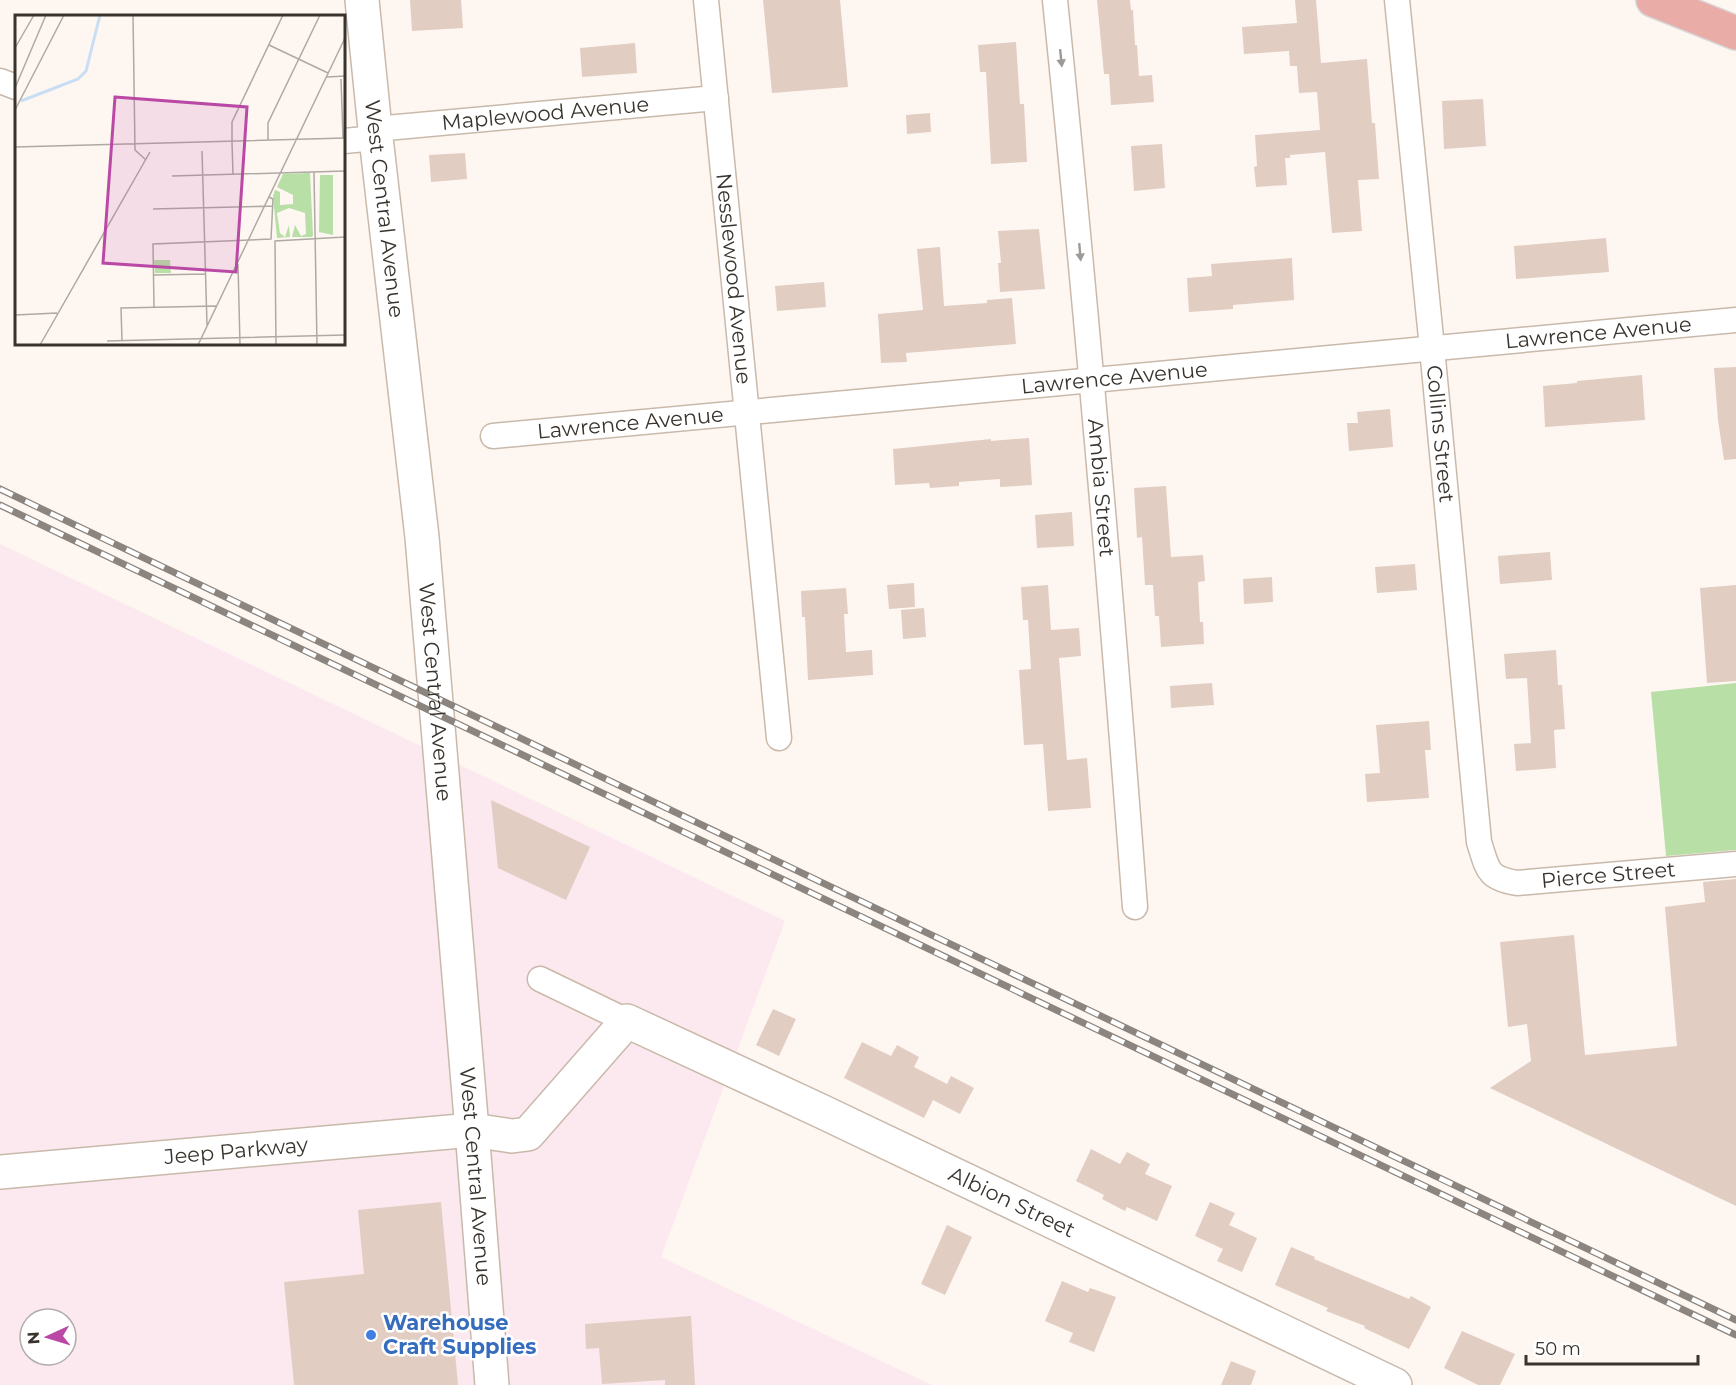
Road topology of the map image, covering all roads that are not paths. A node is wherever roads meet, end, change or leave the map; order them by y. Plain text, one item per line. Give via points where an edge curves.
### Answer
1 (362, 0) edge
2 (706, 0) edge
3 (1055, 0) edge
4 (1397, 0) edge
5 (1653, 0) edge
6 (1736, 33) edge
7 (0, 81) edge
8 (15, 87) edge
9 (716, 98) junction
10 (375, 134) junction
11 (345, 141) edge
12 (1736, 320) edge
13 (1432, 348) junction
14 (1092, 380) junction
15 (747, 412) junction
16 (493, 436) dead end
17 (779, 738) dead end
18 (1736, 864) edge
19 (1487, 867) joint
20 (1135, 906) dead end
21 (540, 979) dead end
22 (627, 1021) junction
23 (472, 1130) junction
24 (0, 1172) edge
25 (492, 1385) edge
26 (1395, 1385) edge

1 - 10 street, West Central Avenue
2 - 9 street, Nesslewood Avenue
3 -> 14 street, Ambia Street
4 - 13 street, Collins Street
5 - 6 main road
7 - 8 street
9 - 10 street, Maplewood Avenue
9 - 15 street, Nesslewood Avenue
10 - 11 street, Maplewood Avenue
10 - 23 street, West Central Avenue via 422,537
12 - 13 street, Lawrence Avenue
13 - 14 street, Lawrence Avenue
13 - 19 street, Collins Street via 1479,842
14 - 15 street, Lawrence Avenue
14 - 20 street, Ambia Street
15 - 16 street, Lawrence Avenue
15 - 17 street, Nesslewood Avenue
18 - 19 street, Pierce Street via 1518,883 1499,880
21 - 22 street, Albion Street
22 - 23 street via 528,1134 512,1137
22 - 26 street, Albion Street
23 - 24 street, Jeep Parkway
23 - 25 street, West Central Avenue

